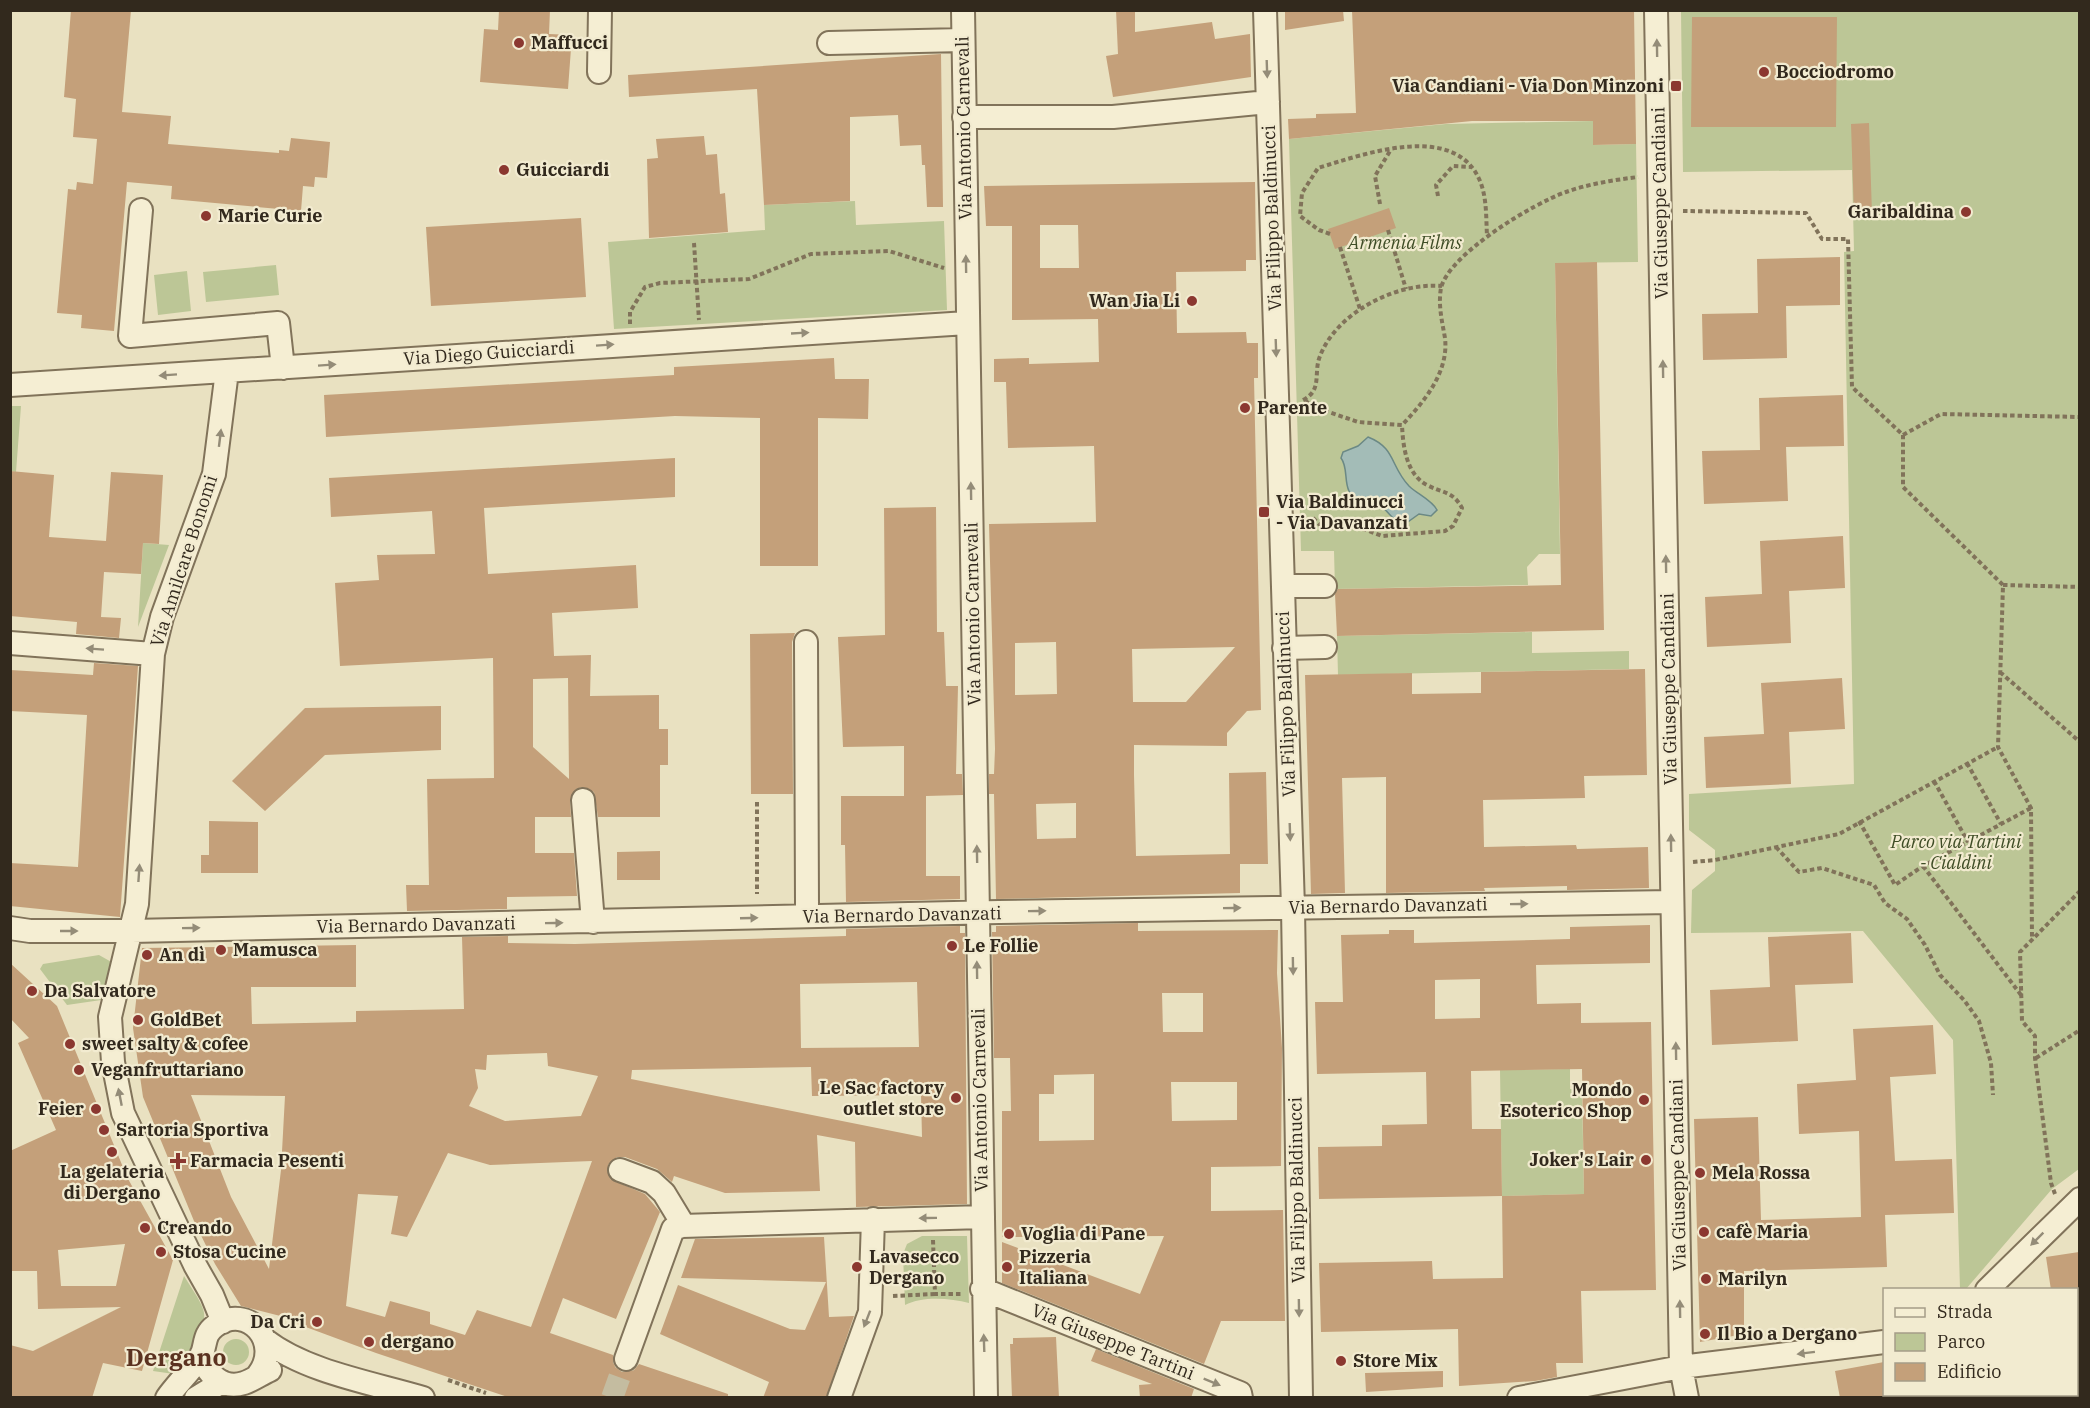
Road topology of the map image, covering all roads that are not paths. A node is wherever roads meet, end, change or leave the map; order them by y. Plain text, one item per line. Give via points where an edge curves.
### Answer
1 (600, 10) edge
2 (963, 10) edge
3 (1265, 10) edge
4 (1656, 10) edge
5 (963, 40) junction
6 (829, 43) dead end
7 (599, 72) dead end
8 (1268, 102) junction
9 (964, 117) junction
10 (141, 210) dead end
11 (967, 323) junction
12 (283, 368) junction
13 (227, 371) junction
14 (10, 385) edge
15 (1324, 585) dead end
16 (1282, 586) junction
17 (806, 642) dead end
18 (10, 643) edge
19 (1325, 647) dead end
20 (1284, 648) junction
21 (153, 654) junction
22 (583, 801) dead end
23 (1672, 902) junction
24 (807, 905) dead end
25 (1293, 908) junction
26 (978, 913) junction
27 (593, 922) junction
28 (10, 928) edge
29 (132, 931) junction
30 (620, 1170) dead end
31 (2073, 1204) edge
32 (983, 1217) junction
33 (873, 1219) junction
34 (684, 1226) junction
35 (1988, 1288) edge
36 (977, 1292) junction
37 (223, 1322) junction
38 (265, 1340) junction
39 (1883, 1342) edge
40 (202, 1353) junction
41 (626, 1359) tunnel mouth
42 (304, 1362) junction
43 (1681, 1367) junction
44 (258, 1375) junction
45 (222, 1382) junction
46 (415, 1396) edge
47 (167, 1398) edge
48 (196, 1398) edge
49 (839, 1398) edge
50 (986, 1398) edge
51 (1241, 1398) edge
52 (1301, 1398) edge
53 (1519, 1398) edge
54 (1688, 1398) edge

1 - 7 street
2 - 5 street, Via Antonio Carnevali
3 -> 8 street, Via Filippo Baldinucci
23 -> 4 street, Via Giuseppe Candiani
5 - 6 street
5 - 9 street, Via Antonio Carnevali
8 - 9 street via 1113,117
8 -> 16 street, Via Filippo Baldinucci
11 -> 9 street, Via Antonio Carnevali
10 - 12 street via 130,336 279,323
12 -> 11 street, Via Diego Guicciardi
26 -> 11 street, Via Antonio Carnevali
12 - 13 street, Via Diego Guicciardi
13 -> 14 street, Via Diego Guicciardi
21 -> 13 street, Via Amilcare Bonomi via 162,617 214,474
15 - 16 street
16 - 20 street, Via Filippo Baldinucci
17 - 24 street
21 -> 18 street
19 - 20 street
20 -> 25 street, Via Filippo Baldinucci
29 -> 21 street, Via Amilcare Bonomi
22 - 27 street
25 -> 23 street, Via Bernardo Davanzati
43 -> 23 street, Via Giuseppe Candiani
26 -> 25 street, Via Bernardo Davanzati
25 -> 52 street, Via Filippo Baldinucci
27 -> 26 street, Via Bernardo Davanzati
32 -> 26 street, Via Antonio Carnevali
29 -> 27 street, Via Bernardo Davanzati
28 -> 29 street, Via Bernardo Davanzati
37 -> 29 street, Via Amilcare Bonomi via 123,1113 113,1062 110,1017
30 - 34 street via 652,1182 664,1193
31 -> 35 street
32 -> 33 street, Via Antonio Carnevali
32 - 36 street, Via Antonio Carnevali
33 - 34 street, Via Antonio Carnevali
33 -> 49 street via 873,1297
34 - 41 street via 673,1229
50 -> 36 street, Via Antonio Carnevali
36 -> 51 street, Via Giuseppe Tartini via 1240,1393
37 - 38 street via 248,1322
37 - 40 street via 205,1338
38 - 42 street
38 - 44 street via 267,1359
39 -> 43 street
40 - 45 street via 209,1372
40 - 47 street
42 - 44 street
42 - 46 street
43 - 53 street
43 - 54 street, Via Giuseppe Candiani
44 - 45 street via 241,1384
45 - 48 street

